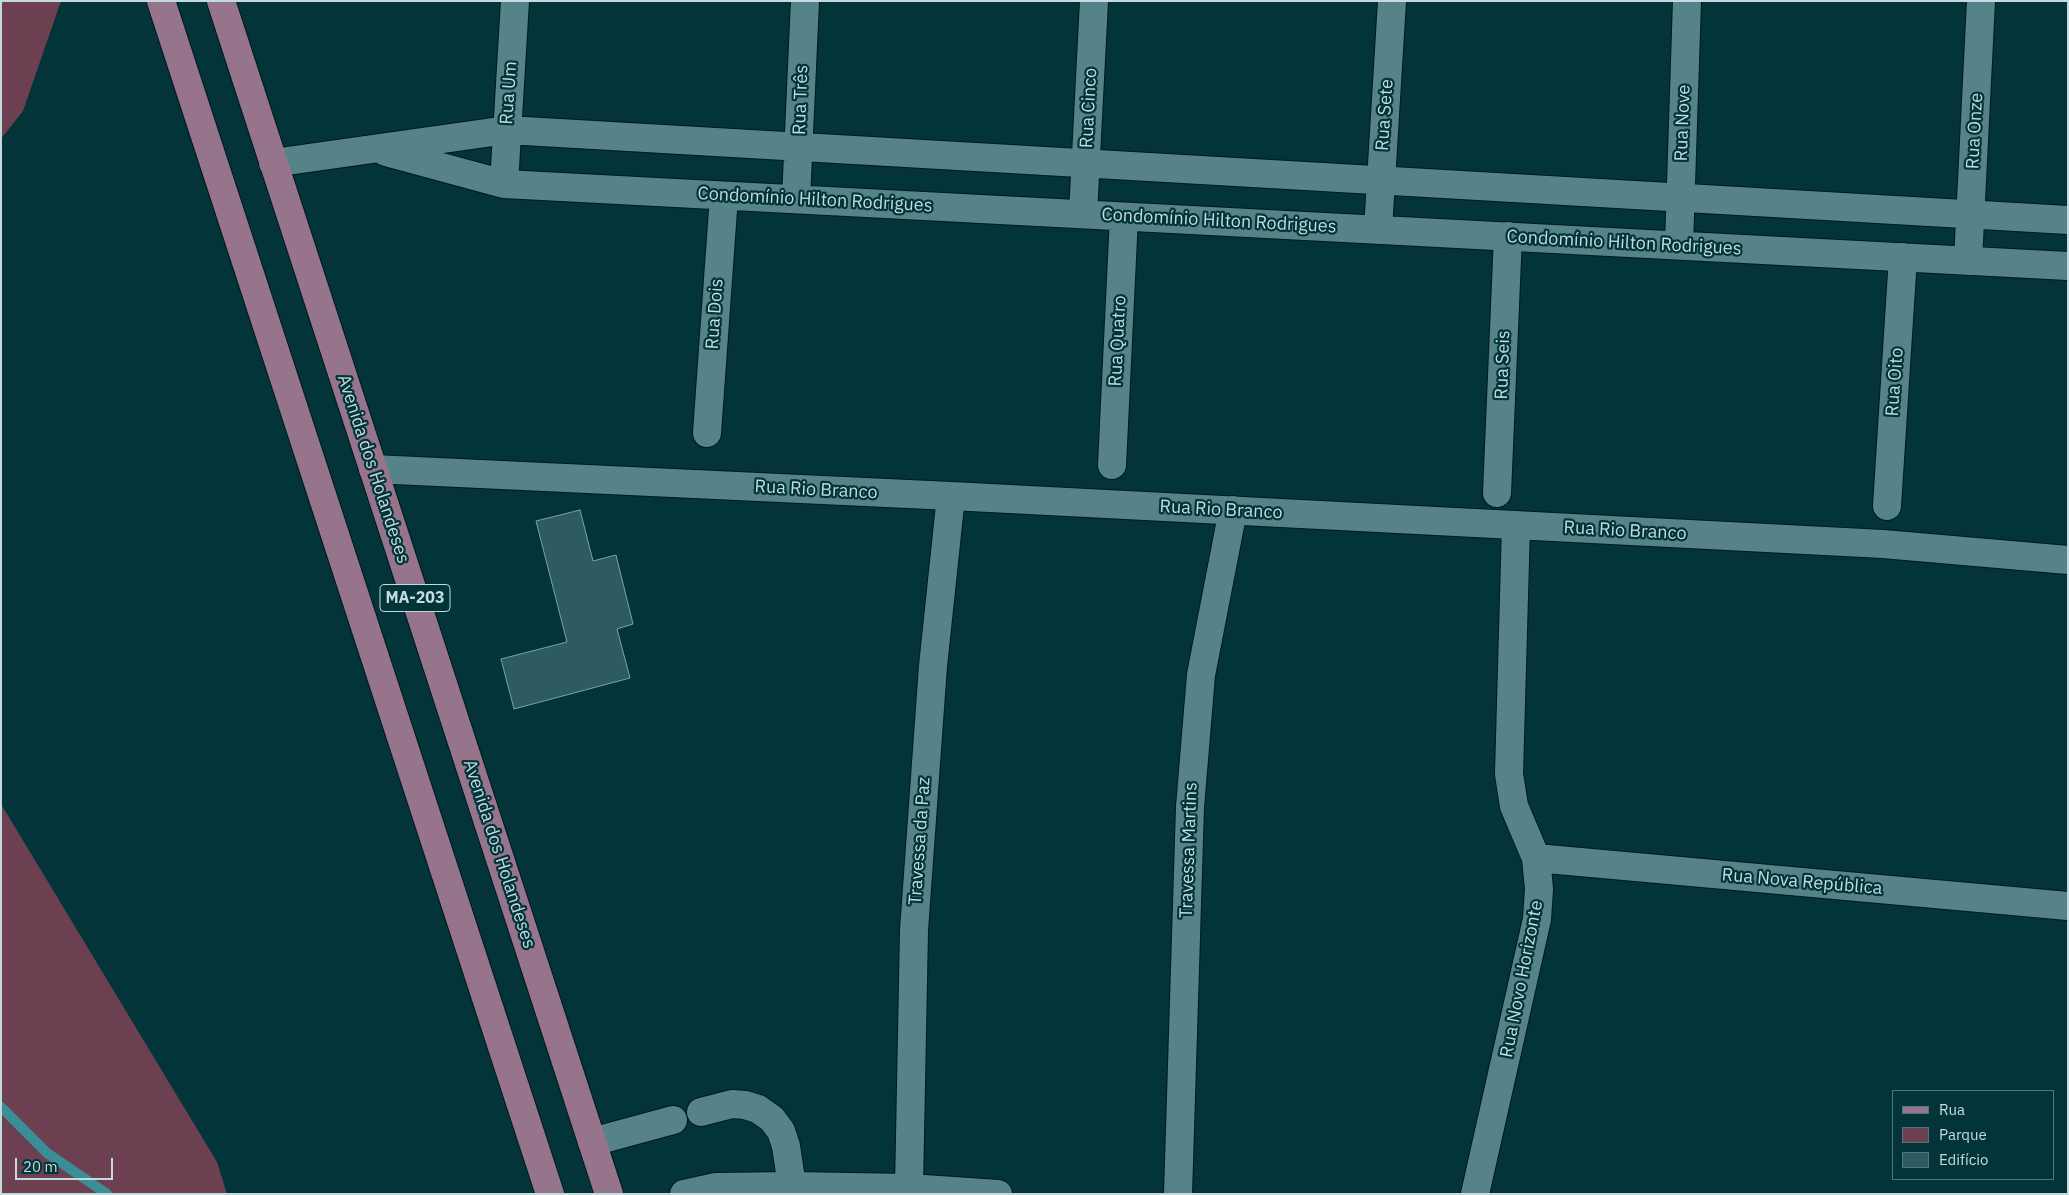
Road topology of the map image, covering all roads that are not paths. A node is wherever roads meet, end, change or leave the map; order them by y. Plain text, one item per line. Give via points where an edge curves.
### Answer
1 (161, 1) edge
2 (220, 1) edge
3 (515, 1) edge
4 (805, 1) edge
5 (1094, 1) edge
6 (1392, 1) edge
7 (1687, 1) edge
8 (1981, 1) edge
9 (507, 130) junction
10 (799, 147) junction
11 (375, 150) junction
12 (273, 163) junction
13 (1086, 164) junction
14 (1380, 181) junction
15 (504, 184) junction
16 (724, 196) junction
17 (1680, 198) junction
18 (796, 199) junction
19 (1083, 214) junction
20 (1971, 214) junction
21 (1124, 217) junction
22 (2068, 220) edge
23 (1378, 230) junction
24 (1508, 236) junction
25 (1679, 246) junction
26 (1903, 257) junction
27 (1968, 260) junction
28 (2068, 266) edge
29 (707, 433) dead end
30 (1112, 465) dead end
31 (373, 469) junction
32 (1497, 492) dead end
33 (950, 496) junction
34 (1887, 506) dead end
35 (1233, 510) junction
36 (1516, 525) junction
37 (2068, 560) edge
38 (1536, 858) junction
39 (2068, 906) edge
40 (701, 1112) dead end
41 (673, 1120) dead end
42 (592, 1142) junction
43 (792, 1186) junction
44 (909, 1188) junction
45 (550, 1194) edge
46 (609, 1194) edge
47 (684, 1194) edge
48 (998, 1194) edge
49 (1178, 1194) edge
50 (1475, 1194) edge

1 - 45 main road, MA-203
2 - 12 main road, Avenida dos Holandeses / MA-203
3 - 9 street, Rua Um
4 - 10 street, Rua Três
5 - 13 street, Rua Cinco
6 - 14 street, Rua Sete
7 - 17 street, Rua Nove
8 - 20 street, Rua Onze
9 - 10 street, Condomínio Hilton Rodrigues
9 - 11 street, Condomínio Hilton Rodrigues
9 - 15 street, Rua Um
10 - 13 street, Condomínio Hilton Rodrigues
10 - 18 street, Rua Três
11 - 12 street, Condomínio Hilton Rodrigues
11 - 15 street, Condomínio Hilton Rodrigues
12 - 31 main road, Avenida dos Holandeses / MA-203
13 - 14 street, Condomínio Hilton Rodrigues
13 - 19 street, Rua Cinco
14 - 17 street, Condomínio Hilton Rodrigues
14 - 23 street, Rua Sete
15 - 16 street, Condomínio Hilton Rodrigues
16 - 18 street, Condomínio Hilton Rodrigues
16 - 29 street, Rua Dois
17 - 20 street, Condomínio Hilton Rodrigues
17 - 25 street, Rua Nove
18 - 19 street, Condomínio Hilton Rodrigues
19 - 21 street, Condomínio Hilton Rodrigues
20 - 22 street, Condomínio Hilton Rodrigues
20 - 27 street, Rua Onze
21 - 23 street, Condomínio Hilton Rodrigues
21 - 30 street, Rua Quatro
23 - 24 street, Condomínio Hilton Rodrigues
24 - 25 street, Condomínio Hilton Rodrigues
24 - 32 street, Rua Seis
25 - 26 street, Condomínio Hilton Rodrigues
26 - 27 street, Condomínio Hilton Rodrigues
26 - 34 street, Rua Oito
27 - 28 street, Condomínio Hilton Rodrigues
31 - 33 street, Rua Rio Branco
31 - 42 main road, Avenida dos Holandeses / MA-203
33 - 35 street, Rua Rio Branco
33 - 44 street, Travessa da Paz via 933,666 914,930
35 - 36 street, Rua Rio Branco
35 - 49 street, Travessa Martins via 1201,675 1190,798
36 - 37 street, Rua Rio Branco via 1883,544
36 - 38 street, Rua Novo Horizonte via 1508,774 1514,806
38 - 39 street, Rua Nova República
38 - 50 street, Rua Novo Horizonte via 1537,920
40 - 43 street via 732,1104 745,1105 772,1119 786,1146
41 - 42 street
42 - 46 main road, Avenida dos Holandeses / MA-203
43 - 44 street
43 - 47 street via 716,1187
44 - 48 street

